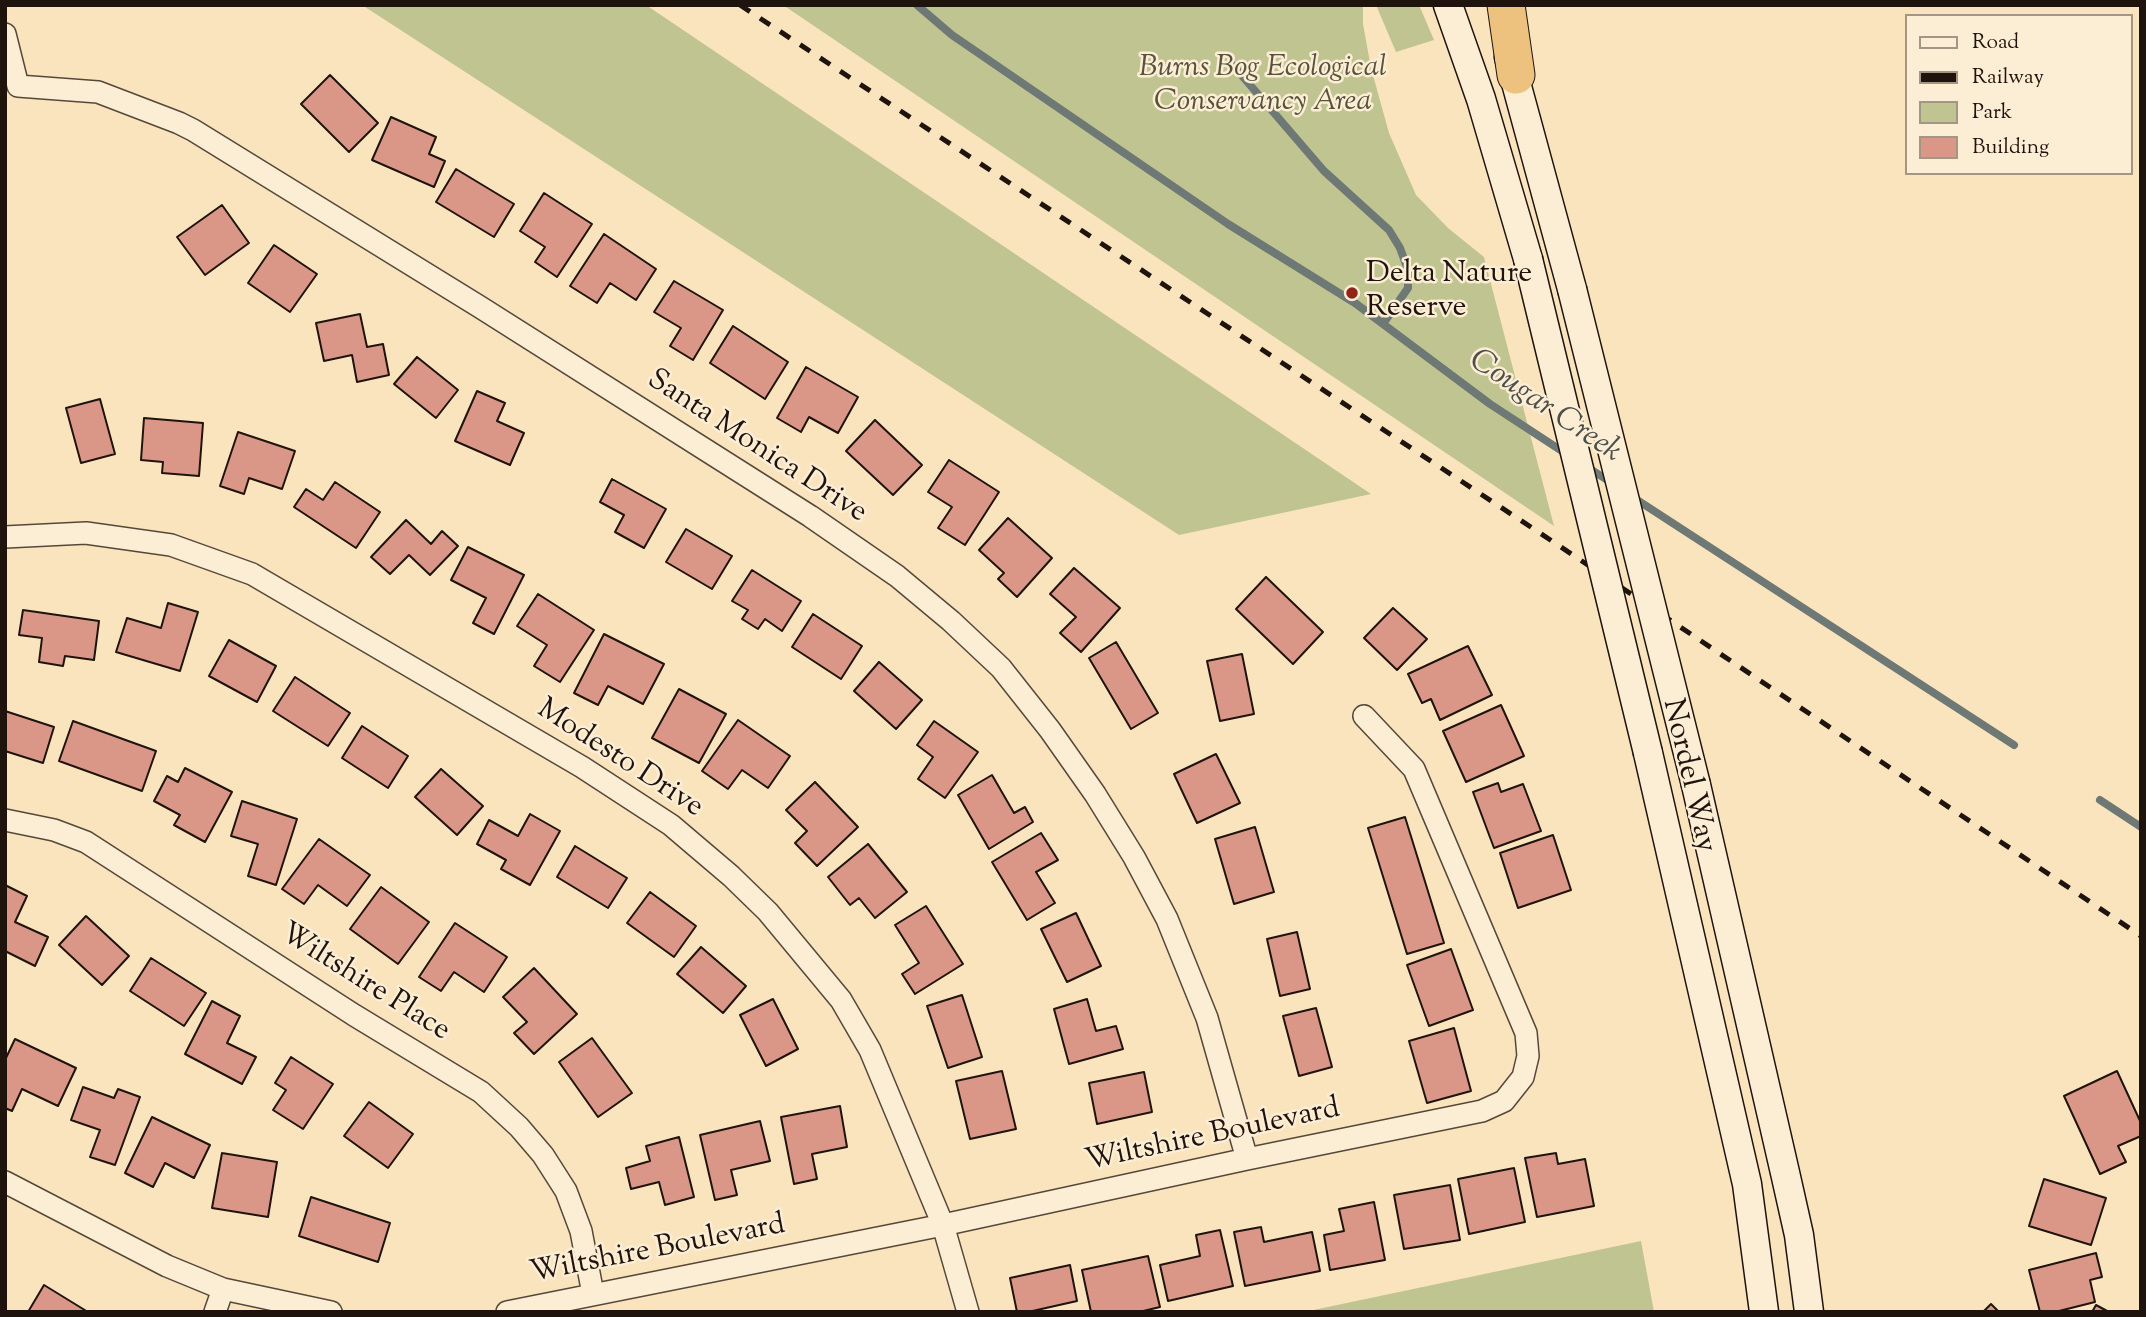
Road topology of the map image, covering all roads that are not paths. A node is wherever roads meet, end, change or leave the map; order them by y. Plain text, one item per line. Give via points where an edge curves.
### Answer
1 (1448, 5) edge
2 (1490, 5) edge
3 (1506, 5) edge
4 (5, 34) edge
5 (1516, 75) junction
6 (12, 88) edge
7 (5, 537) edge
8 (1364, 716) dead end
9 (5, 820) edge
10 (1247, 1159) junction
11 (5, 1182) edge
12 (943, 1225) junction
13 (223, 1289) junction
14 (593, 1294) junction
15 (215, 1312) edge
16 (331, 1312) edge
17 (507, 1312) edge
18 (968, 1312) edge
19 (1764, 1312) edge
20 (1809, 1312) edge

1 - 19 main road, Nordel Way, bridge via 1528,259 1648,753 1746,1184
2 - 5 main road, Nordel Way
3 - 5 highway
4 - 6 street, Santa Monica Drive
5 - 20 main road, Nordel Way, bridge via 1696,785 1786,1177
6 - 10 street, Santa Monica Drive via 98,92 179,122 810,516 897,576 951,621 1001,668 1051,730 1135,858 1167,919 1208,1018
7 - 12 street, Modesto Drive via 86,533 171,545 251,574 582,767 671,825 768,912 841,1000 870,1051
8 - 10 street, Wiltshire Boulevard via 1414,769 1526,1033 1528,1056 1523,1077 1504,1101 1482,1111
9 - 14 street, Wiltshire Place via 86,842 481,1093 519,1127 566,1191 581,1231
10 - 12 street, Wiltshire Boulevard
11 - 13 street via 167,1266
12 - 14 street, Wiltshire Boulevard
12 - 18 street, Modesto Drive
13 - 15 street
13 - 16 street
14 - 17 street, Wiltshire Boulevard

